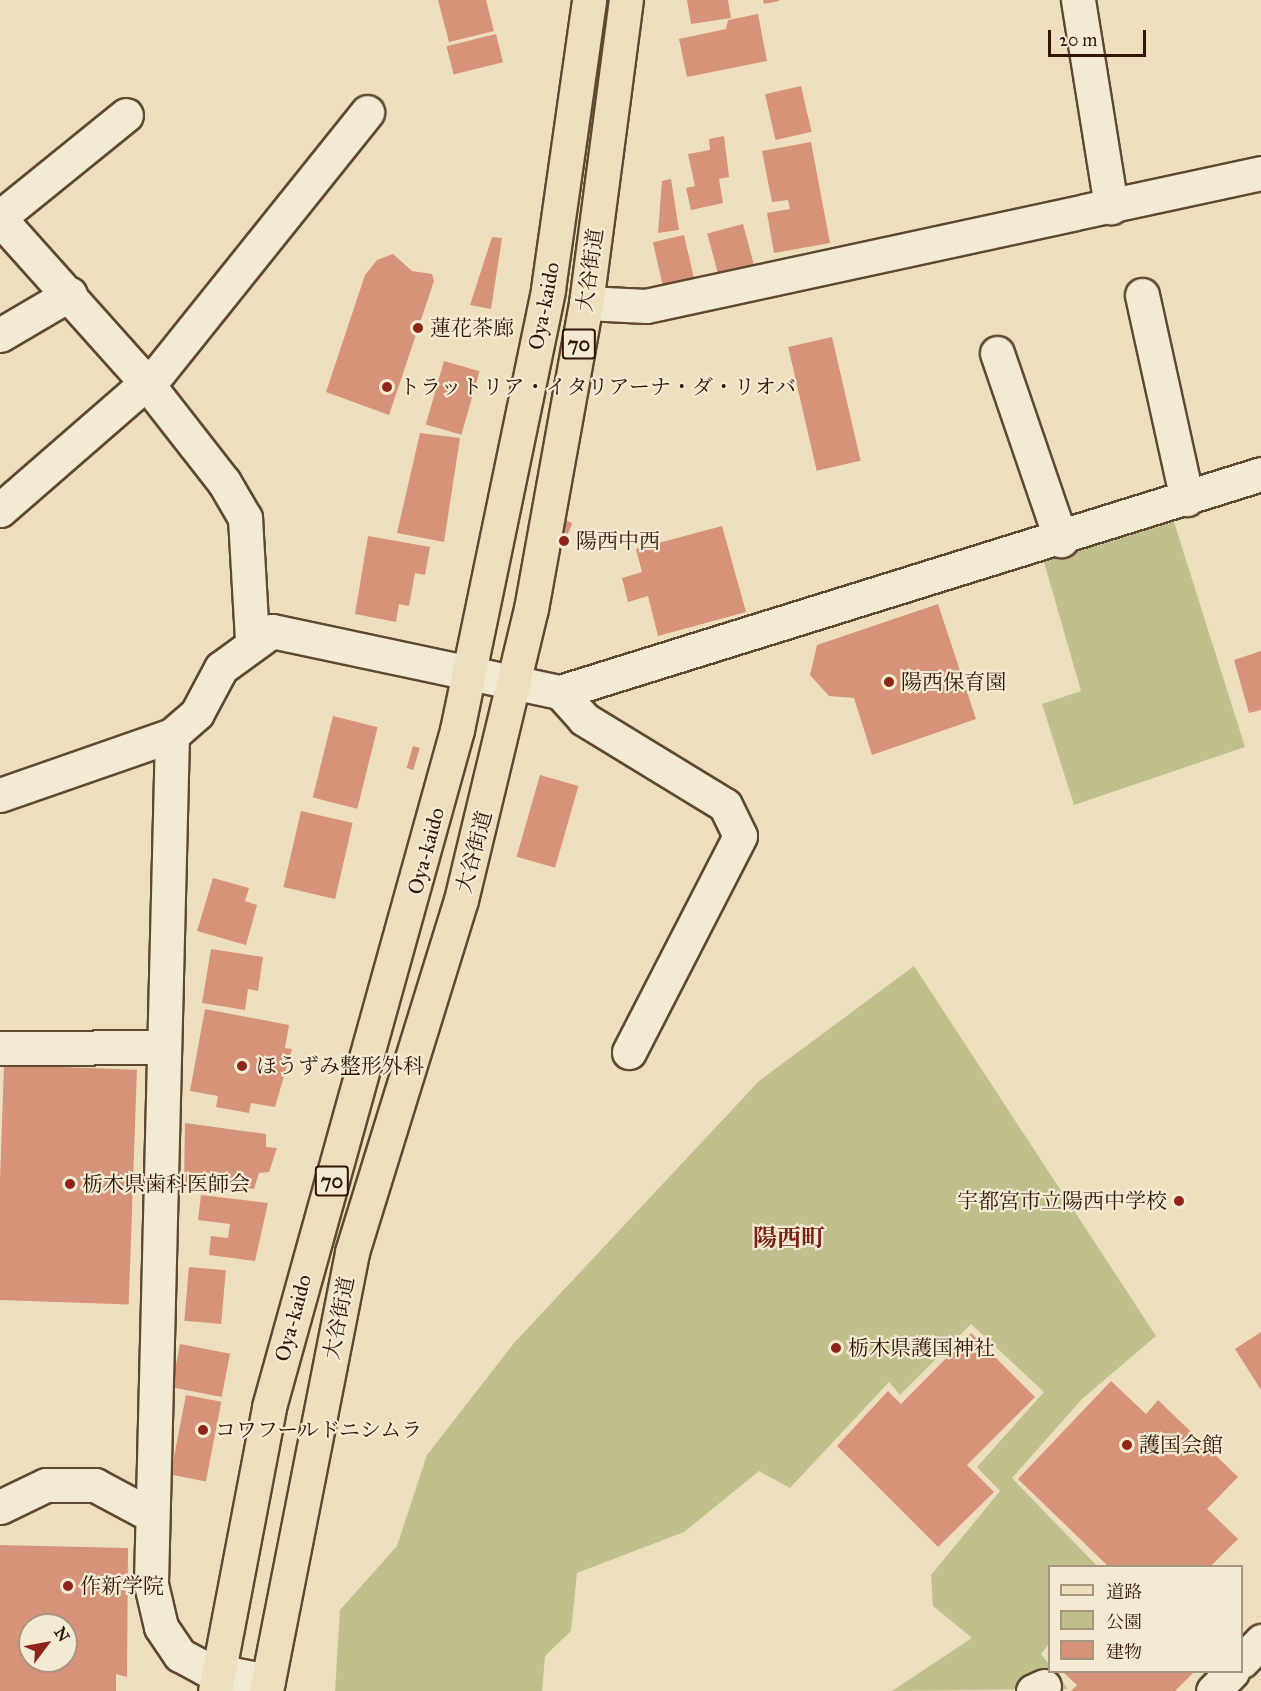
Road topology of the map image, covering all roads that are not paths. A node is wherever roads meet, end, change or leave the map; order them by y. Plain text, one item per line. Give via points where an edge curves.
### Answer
1 (589, 0) edge
2 (626, 0) edge
3 (1078, 0) edge
4 (367, 112) dead end
5 (126, 115) dead end
6 (1261, 172) edge
7 (1111, 207) junction
8 (0, 218) edge
9 (70, 294) junction
10 (1142, 295) dead end
11 (586, 303) junction
12 (0, 335) edge
13 (997, 353) dead end
14 (146, 381) junction
15 (1261, 474) edge
16 (1187, 499) junction
17 (0, 510) edge
18 (1061, 540) junction
19 (252, 641) junction
20 (469, 675) junction
21 (514, 686) junction
22 (560, 692) junction
23 (172, 735) junction
24 (0, 795) edge
25 (164, 1047) junction
26 (0, 1048) edge
27 (629, 1052) dead end
28 (0, 1507) edge
29 (149, 1514) junction
30 (1261, 1641) edge
31 (1243, 1660) edge
32 (1230, 1673) edge
33 (216, 1682) edge
34 (267, 1686) edge
35 (1212, 1691) edge

1 - 20 main road, Oya-kaido / 70 via 555,250
2 - 11 main road, 大谷街道 / 70
3 - 7 street
4 - 14 street via 159,372
5 - 8 street
6 - 7 street
7 - 11 street via 646,306
8 - 9 street
9 - 12 street
9 - 14 street
10 - 16 street
11 - 21 main road, 大谷街道 / 70 via 556,488
13 - 18 street
14 - 17 street
14 - 19 street via 224,482 245,518
15 - 16 street
16 - 18 street
18 - 22 street
19 - 20 street via 272,631
19 - 23 street via 221,668 197,713
20 - 21 street
20 - 33 main road, Oya-kaido / 70 via 432,831 269,1407
21 - 22 street
21 - 34 main road, 大谷街道 / 70 via 461,900 352,1252
22 - 27 street via 584,719 725,805 740,836
23 - 24 street
23 - 25 street
25 - 26 street
25 - 29 street
28 - 29 street via 46,1485 95,1485
29 - 33 street via 151,1584 161,1627 180,1655
30 - 31 street
32 - 35 street
33 - 34 street

